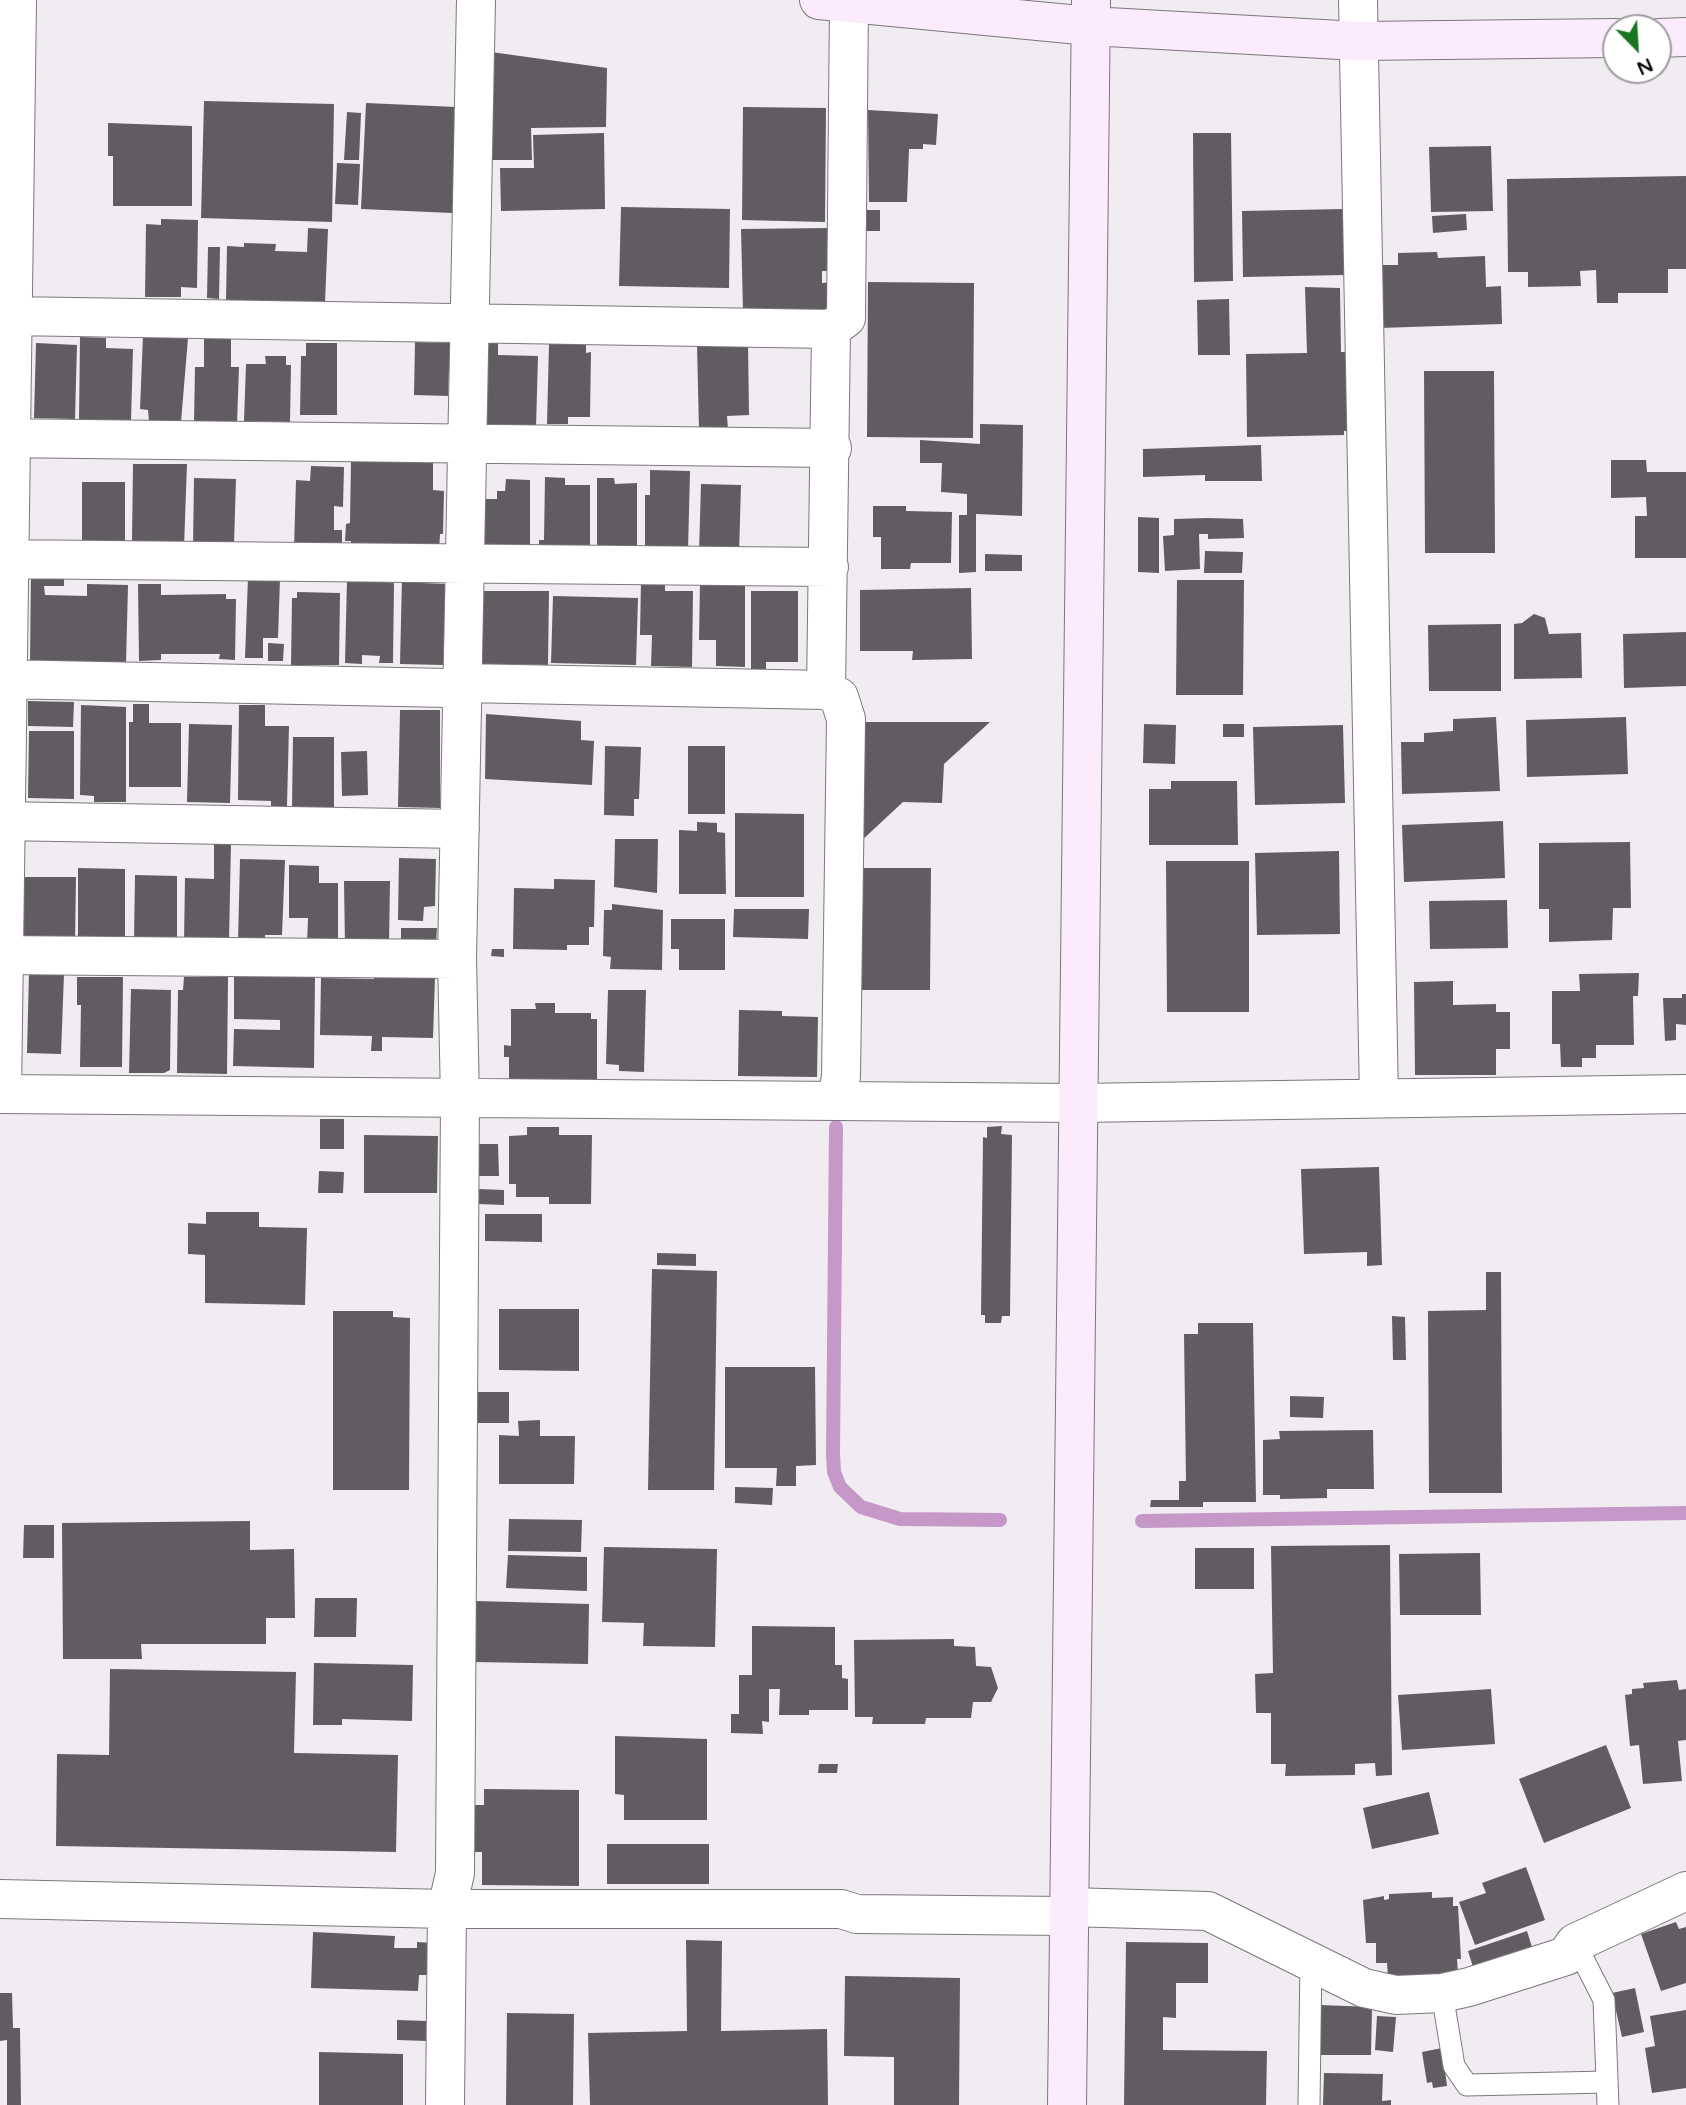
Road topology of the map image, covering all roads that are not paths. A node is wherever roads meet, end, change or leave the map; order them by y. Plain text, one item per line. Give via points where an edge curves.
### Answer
1 (17, 0) edge
2 (476, 0) edge
3 (1358, 0) edge
4 (856, 2) edge
5 (1090, 13) edge
6 (1602, 38) edge
7 (1358, 41) junction
8 (7, 320) edge
9 (468, 324) junction
10 (831, 329) junction
11 (5, 439) edge
12 (467, 443) junction
13 (832, 448) junction
14 (3, 559) edge
15 (465, 565) junction
16 (829, 567) junction
17 (3, 679) edge
18 (463, 683) junction
19 (826, 690) junction
20 (3, 821) edge
21 (460, 829) junction
22 (2, 955) edge
23 (457, 959) junction
24 (1, 1094) edge
25 (1686, 1094) edge
26 (1379, 1098) junction
27 (460, 1099) junction
28 (836, 1101) junction
29 (1077, 1103) junction
30 (1686, 1891) edge
31 (0, 1899) edge
32 (447, 1909) junction
33 (1068, 1912) junction
34 (1575, 1943) junction
35 (1311, 1959) junction
36 (1441, 1993) junction
37 (1607, 2082) junction
38 (445, 2105) edge
39 (1067, 2105) edge
40 (1309, 2105) edge
41 (1608, 2105) edge

1 - 8 street
2 - 9 street
3 - 7 street
4 - 5 street
4 - 10 street via 846,318
5 - 7 street
5 - 29 street
6 - 7 street
7 - 26 street
8 - 9 street
8 - 11 street
9 - 10 street
9 - 12 street
10 - 13 street
11 - 12 street
11 - 14 street
12 - 13 street
12 - 15 street
13 - 16 street
14 - 15 street
14 - 17 street
15 - 16 street
15 - 18 street
16 - 19 street
17 - 18 street via 449,688
17 - 20 street
18 - 19 street
18 - 21 street
19 - 28 street via 839,697 845,719 841,1076
20 - 21 street
20 - 22 street
21 - 23 street
22 - 23 street
22 - 24 street
23 - 27 street
24 - 27 street
25 - 26 street
26 - 29 street
27 - 28 street
27 - 32 street via 455,1873
28 - 29 street
29 - 33 street
30 - 34 street
31 - 32 street
32 - 33 street
32 - 38 street
33 - 35 street via 1208,1911
33 - 39 street
34 - 36 street via 1566,1955
34 - 37 lane via 1605,2000
35 - 36 street via 1364,1988 1396,1995
35 - 40 lane
36 - 37 lane via 1454,2066 1467,2085
37 - 41 lane

